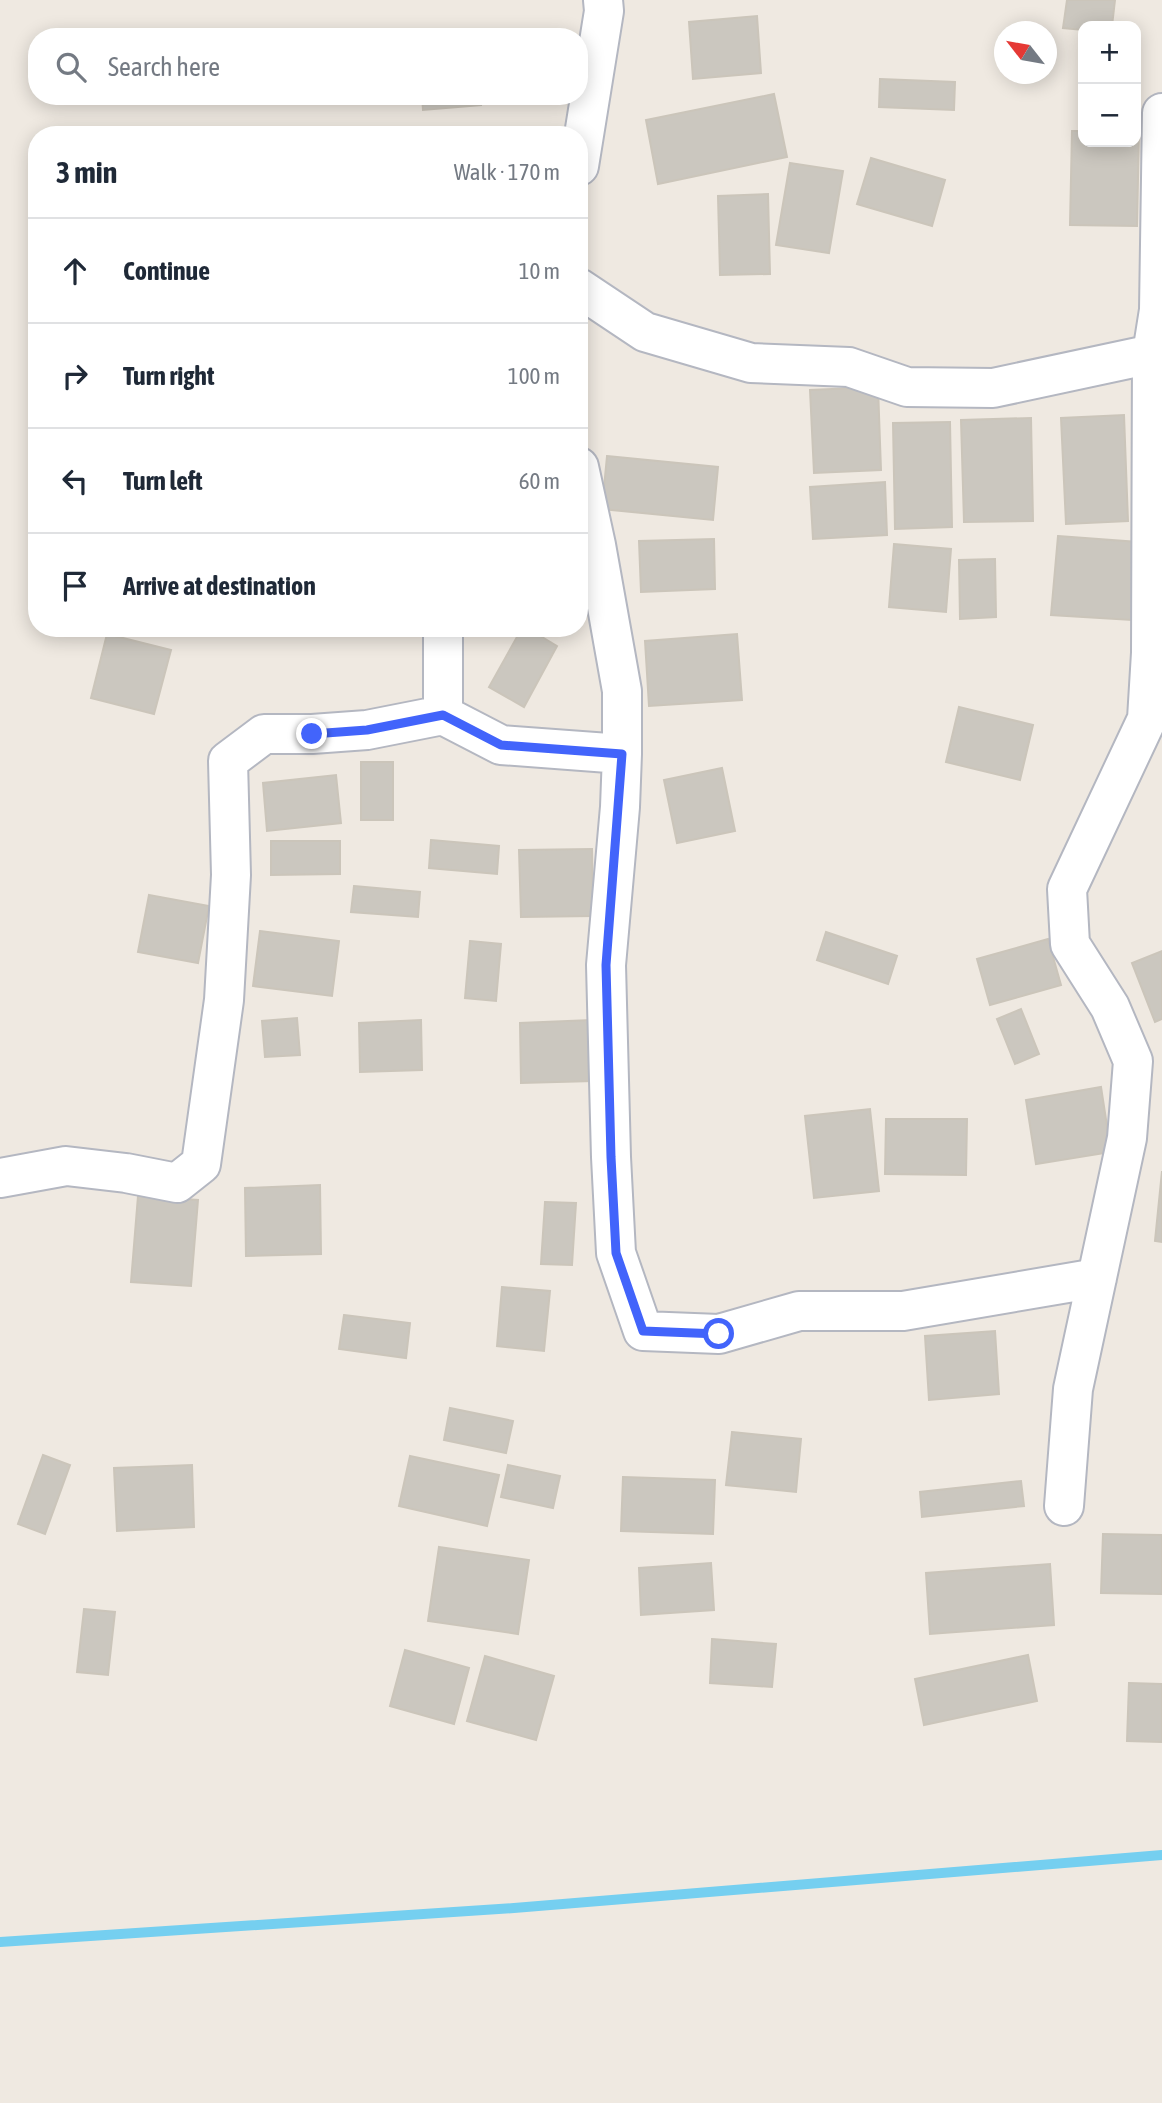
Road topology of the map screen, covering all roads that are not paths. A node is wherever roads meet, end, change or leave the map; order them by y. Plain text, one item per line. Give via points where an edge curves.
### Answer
1 (603, 0) edge
2 (1162, 113) edge
3 (585, 126) edge
4 (588, 294) edge
5 (1157, 351) edge
6 (588, 508) edge
7 (443, 637) edge
8 (443, 715) junction
9 (622, 754) junction
10 (0, 1178) edge
11 (1097, 1278) junction
12 (1064, 1506) dead end

1 - 3 street
2 - 5 street
4 - 5 street via 645,332 751,363 849,367 907,387 993,388
5 - 11 street via 1147,719 1067,889 1070,944 1110,1007 1133,1061 1127,1138
6 - 9 street via 622,691
7 - 8 street
8 - 9 street via 501,745
8 - 10 street via 367,730 264,734 228,761 231,875 224,1000 201,1164 177,1183 66,1166
9 - 11 street via 606,965 611,1157 616,1253 643,1331 719,1334 799,1311 903,1311
11 - 12 street via 1073,1389

